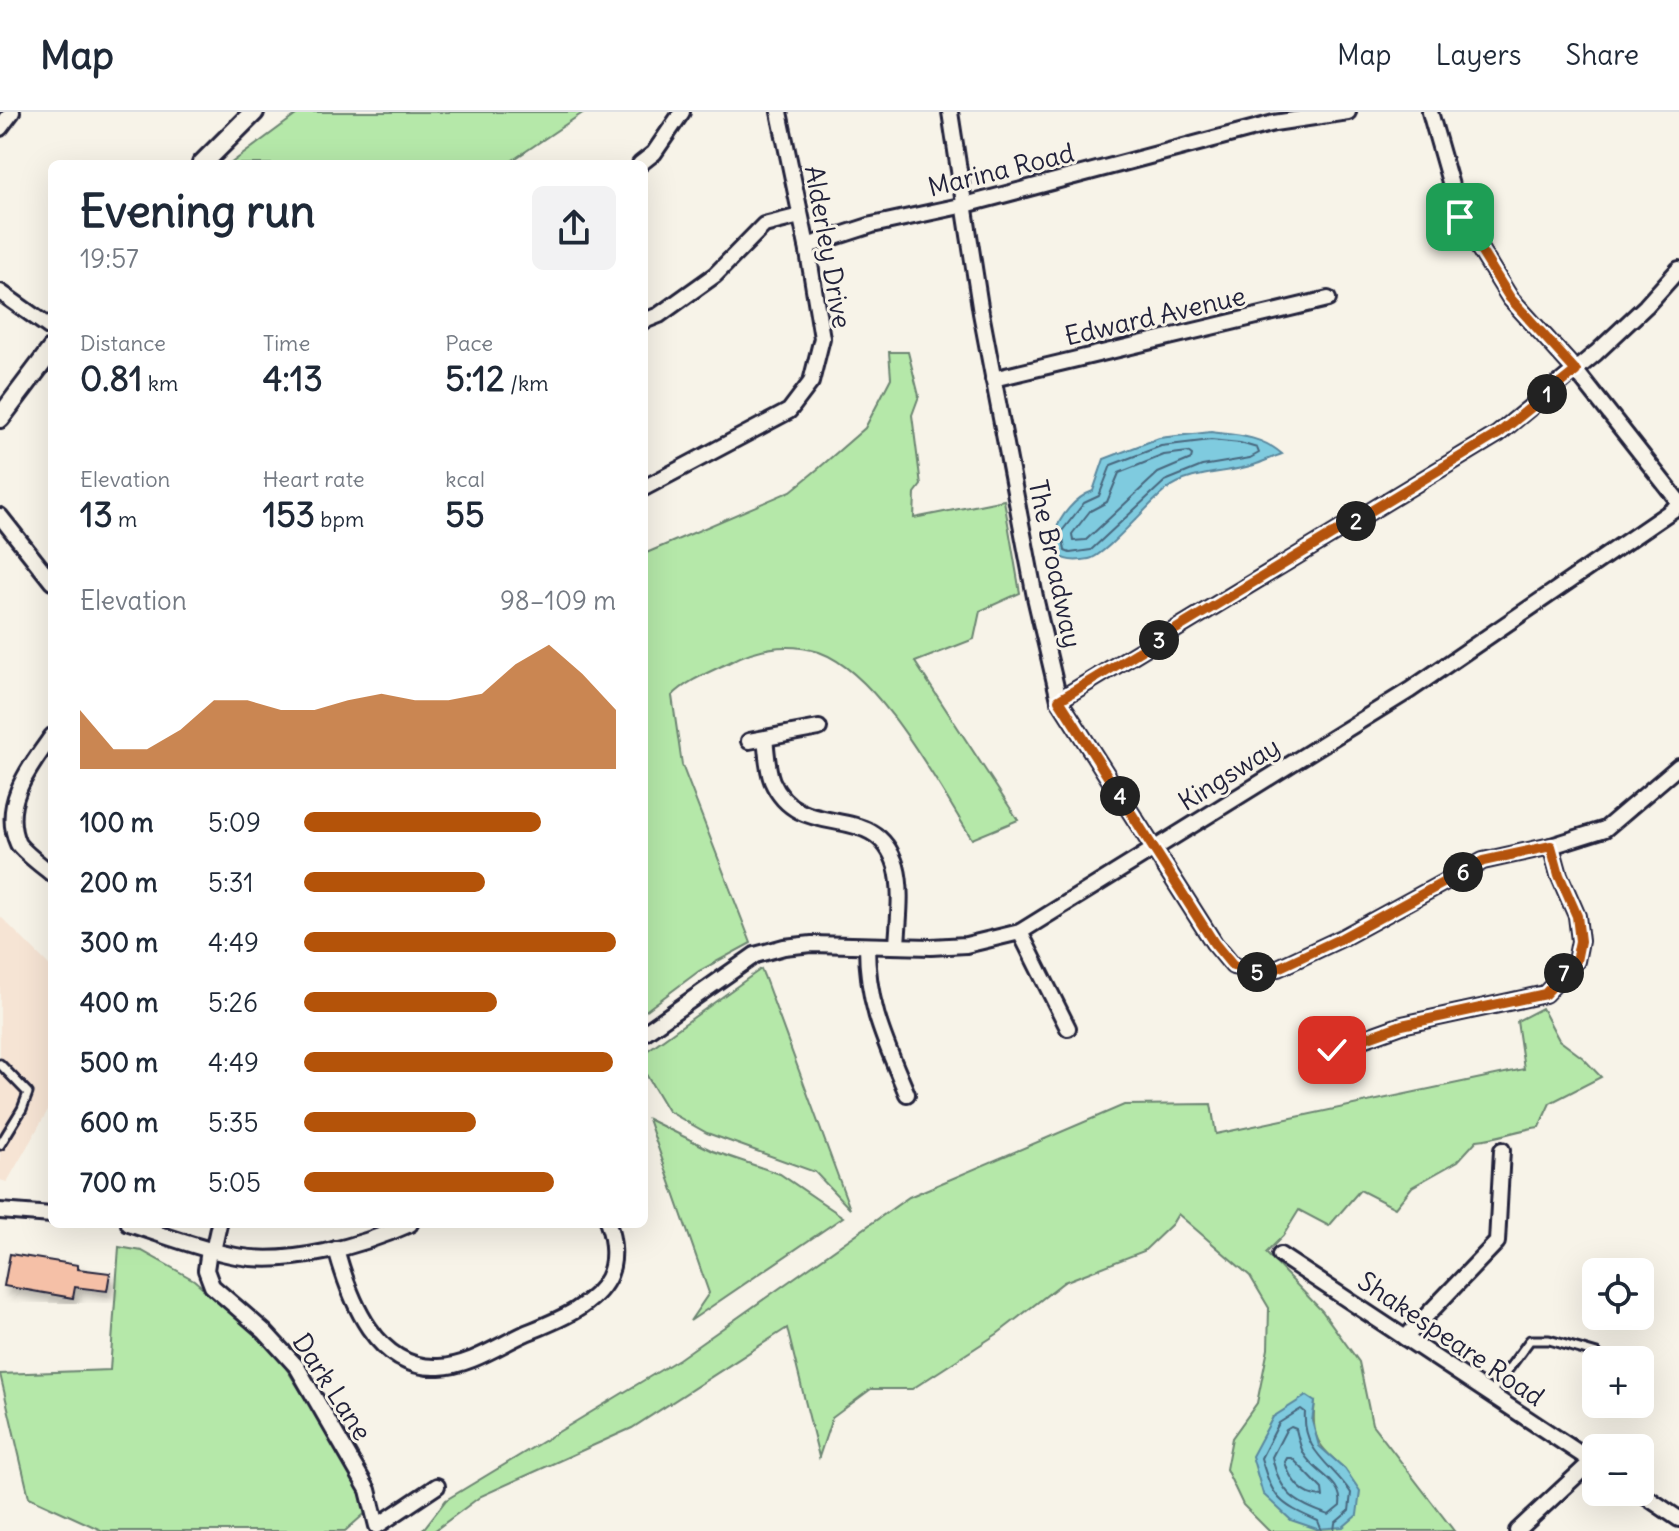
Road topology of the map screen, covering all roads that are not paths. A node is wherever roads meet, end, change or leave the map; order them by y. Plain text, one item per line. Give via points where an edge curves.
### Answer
1 (12, 112) edge
2 (254, 112) edge
3 (682, 112) edge
4 (779, 112) edge
5 (950, 112) edge
6 (1348, 112) edge
7 (1430, 112) edge
8 (0, 128) edge
9 (206, 160) edge
10 (645, 160) edge
11 (965, 205) junction
12 (800, 216) junction
13 (807, 246) junction
14 (1679, 269) edge
15 (0, 292) edge
16 (1328, 299) dead end
17 (648, 319) edge
18 (48, 326) edge
19 (48, 354) edge
20 (1576, 371) junction
21 (993, 379) junction
22 (0, 418) edge
23 (648, 486) edge
24 (1679, 501) edge
25 (0, 516) edge
26 (48, 577) edge
27 (1059, 700) junction
28 (819, 728) dead end
29 (48, 741) edge
30 (1679, 766) edge
31 (4, 808) edge
32 (1551, 846) junction
33 (1153, 849) junction
34 (48, 870) edge
35 (1020, 932) junction
36 (867, 946) junction
37 (897, 946) junction
38 (1068, 1028) dead end
39 (648, 1030) edge
40 (1332, 1050) dead end
41 (0, 1064) edge
42 (907, 1094) dead end
43 (0, 1145) edge
44 (1502, 1150) dead end
45 (0, 1211) edge
46 (48, 1215) edge
47 (142, 1228) edge
48 (218, 1228) edge
49 (398, 1228) edge
50 (610, 1228) edge
51 (336, 1249) junction
52 (211, 1250) junction
53 (1280, 1255) dead end
54 (1405, 1338) junction
55 (1582, 1350) edge
56 (1490, 1394) junction
57 (1582, 1455) edge
58 (1582, 1474) edge
59 (437, 1486) dead end
60 (1654, 1502) edge
61 (1679, 1519) edge
62 (375, 1528) edge
63 (1517, 1531) edge

1 - 8 street
2 - 9 main road
3 - 10 street
4 - 12 street, Alderley Drive
5 - 11 street, The Broadway
6 - 11 street, Marina Road via 1274,123
7 - 20 street via 1460,217 1510,298
11 - 13 street, Marina Road via 872,225
11 - 21 street, The Broadway
12 - 13 street, Alderley Drive
12 - 17 street via 764,225 715,275
13 - 23 street, Alderley Drive via 822,338 811,382 789,411
14 - 20 street
15 - 18 street
16 - 21 street, Edward Avenue
19 - 22 main road
20 - 24 street
20 - 27 street via 1498,434
21 - 27 street, The Broadway
24 - 33 street, Kingsway via 1410,690
25 - 26 street
27 - 33 street, The Broadway
28 - 37 street via 757,740 771,779 794,810 863,828 888,847 899,878
29 - 31 street
30 - 32 street, The Broadway via 1605,829
31 - 34 street via 19,844
32 - 33 street, The Broadway via 1483,861 1342,938 1258,972 1233,966
32 - 40 street via 1577,916 1580,941 1576,961 1545,994 1402,1025
33 - 35 street, Kingsway
35 - 37 street, Kingsway via 966,945
35 - 38 street
36 - 37 street, Kingsway
36 - 39 street, Kingsway via 812,944 755,955
36 - 42 street via 874,1013
41 - 43 lane via 28,1093
44 - 54 street via 1497,1242
45 - 46 street
47 - 52 street
48 - 52 street
49 - 51 street
50 - 51 street via 609,1277 595,1296 558,1320 470,1360 441,1367 392,1355 372,1333 355,1305
51 - 52 street via 271,1257
52 - 62 street, Dark Lane via 206,1270 212,1286 297,1367 368,1490
53 - 54 street, Shakespeare Road
54 - 56 street, Shakespeare Road
55 - 56 lane via 1530,1340
56 - 57 street, Shakespeare Road
58 - 63 street
59 - 62 street
60 - 61 street

